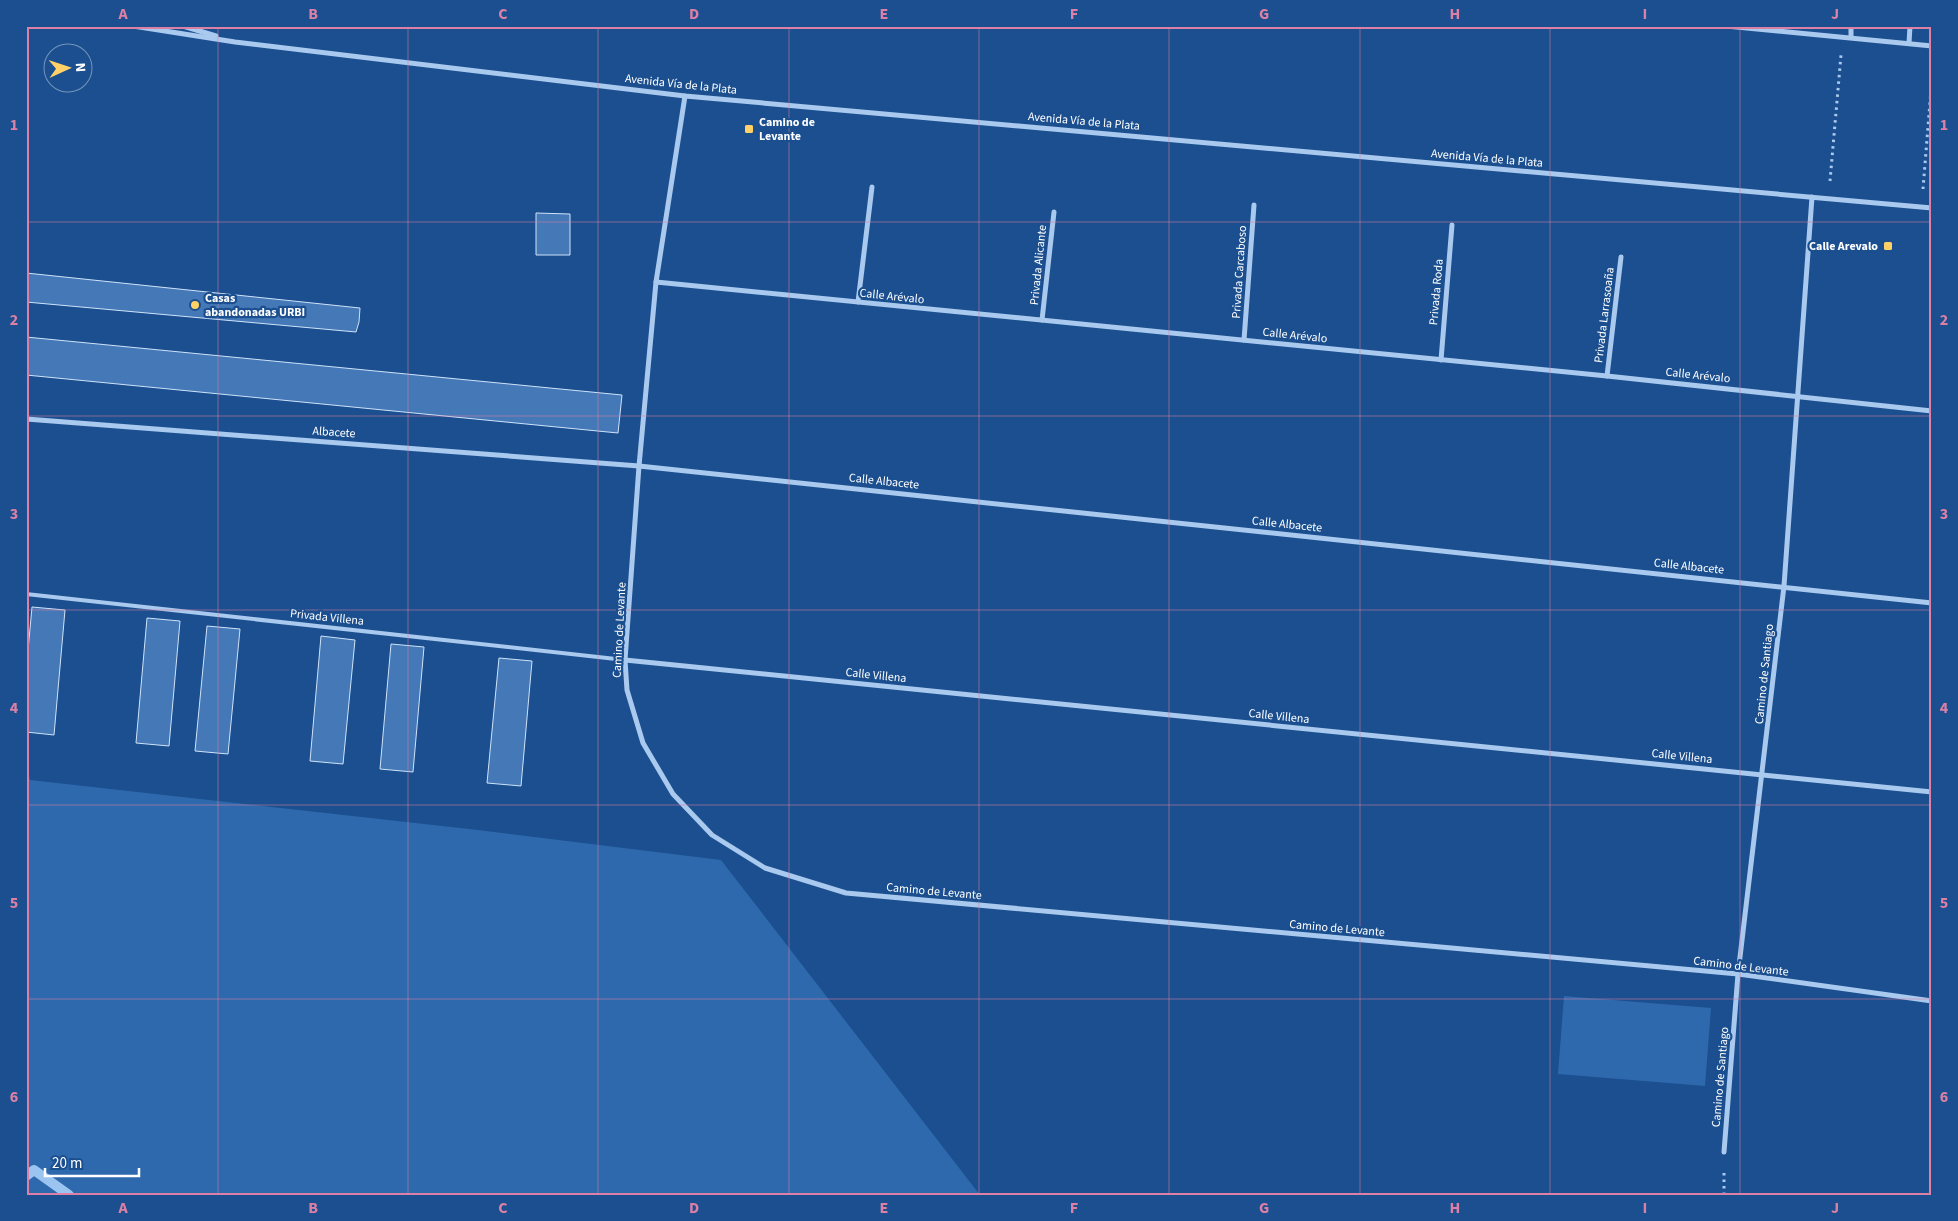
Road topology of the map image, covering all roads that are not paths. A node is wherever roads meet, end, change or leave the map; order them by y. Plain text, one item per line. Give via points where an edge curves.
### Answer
1 (133, 26) edge
2 (183, 26) edge
3 (1726, 26) edge
4 (1851, 26) edge
5 (1910, 26) edge
6 (1851, 37) junction
7 (235, 42) junction
8 (1909, 43) junction
9 (1932, 46) edge
10 (685, 96) junction
11 (872, 188) dead end
12 (1812, 197) junction
13 (1254, 205) dead end
14 (1932, 208) edge
15 (1054, 212) dead end
16 (1452, 225) dead end
17 (1621, 257) dead end
18 (656, 282) junction
19 (858, 302) junction
20 (1042, 320) junction
21 (1244, 340) junction
22 (1441, 360) junction
23 (1607, 376) junction
24 (1798, 395) junction
25 (1932, 411) edge
26 (26, 419) edge
27 (640, 466) junction
28 (1784, 586) junction
29 (26, 594) edge
30 (1932, 603) edge
31 (625, 660) junction
32 (1763, 775) junction
33 (1932, 792) edge
34 (1738, 974) junction
35 (1932, 1001) edge
36 (1724, 1152) road end

1 - 7 street, Avenida Vía de la Plata
2 - 7 street, Avenida Vía de la Plata
3 - 6 street
4 - 6 street
5 - 8 street
6 - 8 street
7 - 10 street, Avenida Vía de la Plata
8 - 9 street
10 - 12 street, Avenida Vía de la Plata
10 - 18 street, Camino de Levante
11 - 19 street
12 - 14 street, Avenida Vía de la Plata
12 - 24 street, Camino de Santiago
13 - 21 street, Privada Carcaboso
15 - 20 street, Privada Alicante
16 - 22 street, Privada Roda
17 - 23 street, Privada Larrasoaña
18 - 19 street, Calle Arévalo
18 - 27 street, Camino de Levante
19 - 20 street, Calle Arévalo
20 - 21 street, Calle Arévalo
21 - 22 street, Calle Arévalo
22 - 23 street, Calle Arévalo
23 - 24 street, Calle Arévalo
24 - 25 street, Calle Arévalo
24 - 28 street, Camino de Santiago
26 - 27 street, Albacete
27 - 28 street, Calle Albacete
27 - 31 street, Camino de Levante
28 - 30 street, Calle Albacete
28 - 32 street, Camino de Santiago
29 - 31 lane, Privada Villena
31 - 32 street, Calle Villena
31 - 34 street, Camino de Levante via 627,690 643,744 673,794 712,835 766,868 846,892
32 - 33 street, Calle Villena
32 - 34 street, Camino de Santiago
34 - 35 street, Camino de Levante
34 - 36 street, Camino de Santiago

